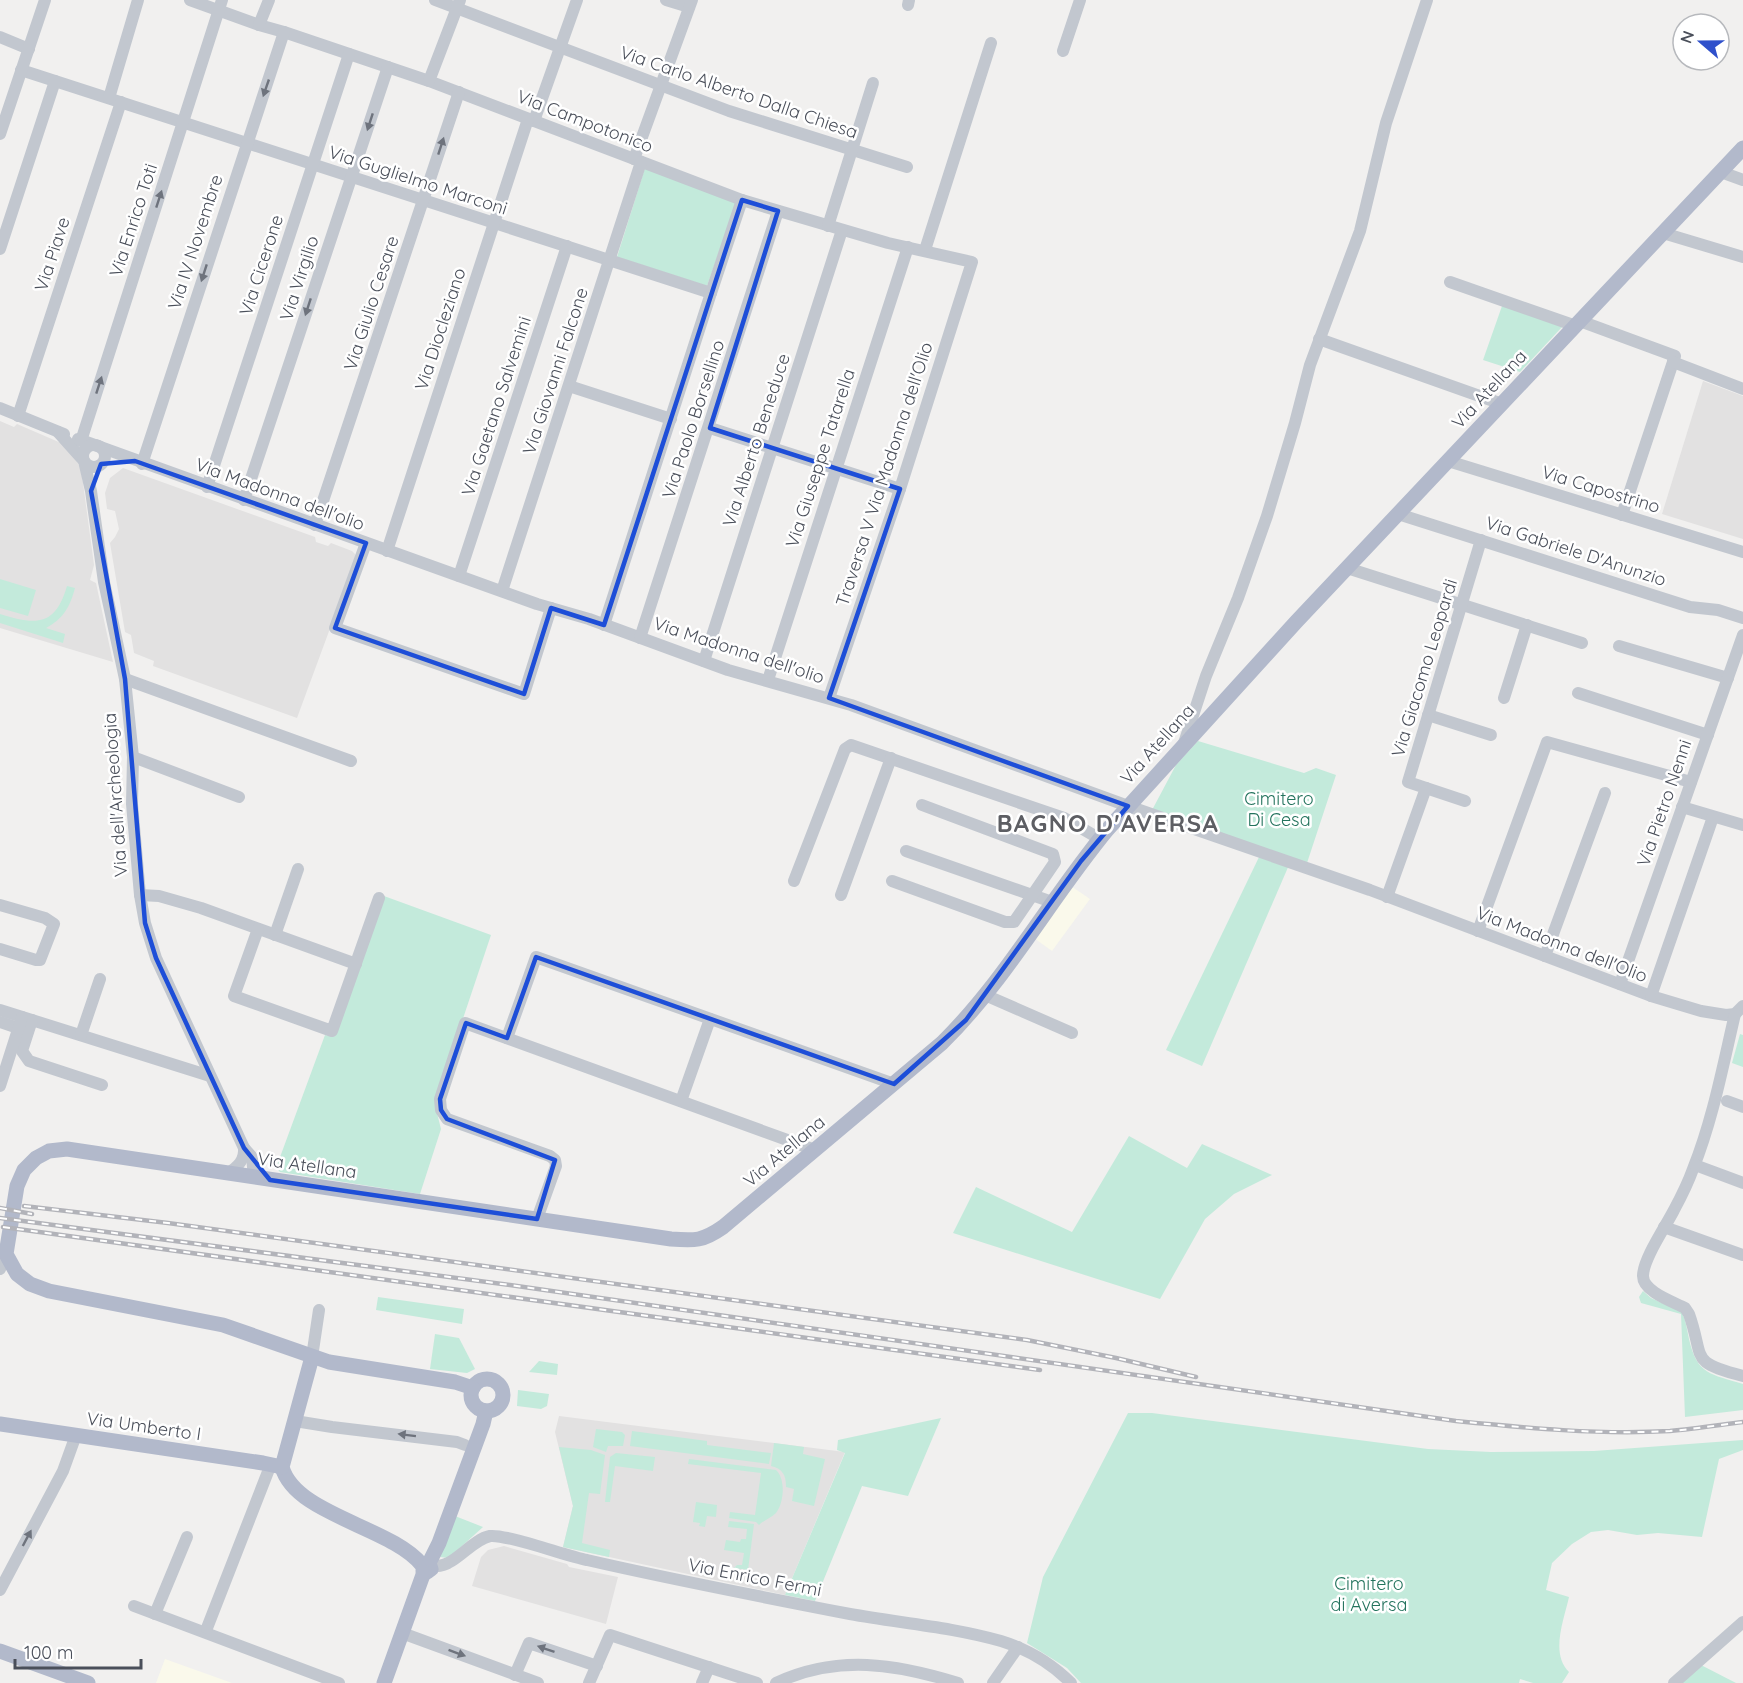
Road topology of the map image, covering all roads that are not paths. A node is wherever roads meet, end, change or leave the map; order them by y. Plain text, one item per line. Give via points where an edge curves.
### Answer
1 (45, 0) edge
2 (138, 0) edge
3 (190, 0) edge
4 (269, 0) edge
5 (435, 0) edge
6 (577, 0) edge
7 (666, 0) edge
8 (1080, 0) edge
9 (1427, 0) edge
10 (459, 4) edge
11 (690, 4) edge
12 (220, 5) edge
13 (259, 25) junction
14 (284, 32) junction
15 (0, 37) edge
16 (992, 43) dead end
17 (561, 46) junction
18 (28, 49) junction
19 (1063, 51) dead end
20 (349, 54) junction
21 (388, 67) junction
22 (21, 70) junction
23 (55, 81) junction
24 (429, 81) junction
25 (873, 83) dead end
26 (660, 86) junction
27 (459, 92) junction
28 (5, 100) edge
29 (115, 100) junction
30 (531, 120) junction
31 (184, 123) junction
32 (0, 134) edge
33 (247, 143) junction
34 (1743, 148) edge
35 (852, 150) junction
36 (638, 160) junction
37 (313, 164) junction
38 (907, 167) dead end
39 (1721, 172) junction
40 (352, 177) junction
41 (1743, 180) edge
42 (424, 200) junction
43 (742, 200) junction
44 (778, 211) junction
45 (494, 223) junction
46 (828, 226) junction
47 (842, 230) junction
48 (1663, 233) junction
49 (567, 246) junction
50 (908, 247) junction
51 (0, 249) edge
52 (925, 250) junction
53 (1743, 257) edge
54 (611, 261) junction
55 (972, 262) joint
56 (1450, 282) dead end
57 (711, 293) junction
58 (1578, 323) junction
59 (1319, 339) junction
60 (1673, 362) junction
61 (569, 386) junction
62 (1743, 389) edge
63 (1502, 404) junction
64 (0, 408) edge
65 (18, 416) junction
66 (671, 419) junction
67 (710, 428) junction
68 (58, 432) junction
69 (85, 448) junction
70 (772, 450) junction
71 (1448, 461) junction
72 (139, 463) junction
73 (101, 464) junction
74 (836, 469) junction
75 (207, 487) junction
76 (900, 489) junction
77 (91, 491) junction
78 (244, 500) junction
79 (1398, 514) junction
80 (1623, 514) junction
81 (315, 525) junction
82 (1481, 540) junction
83 (366, 543) junction
84 (387, 551) junction
85 (1743, 552) edge
86 (1347, 568) junction
87 (459, 576) junction
88 (502, 591) junction
89 (1462, 604) junction
90 (551, 608) junction
91 (1743, 618) edge
92 (604, 625) junction
93 (1527, 625) junction
94 (1743, 635) edge
95 (640, 638) junction
96 (1582, 643) dead end
97 (1619, 646) dead end
98 (704, 661) junction
99 (1728, 678) junction
100 (125, 679) junction
101 (768, 680) junction
102 (1578, 693) dead end
103 (829, 698) junction
104 (1504, 698) dead end
105 (1428, 715) junction
106 (1491, 735) dead end
107 (1708, 735) junction
108 (1184, 743) junction
109 (133, 757) junction
110 (891, 758) junction
111 (351, 761) dead end
112 (1691, 782) junction
113 (1426, 788) junction
114 (1605, 793) dead end
115 (239, 797) dead end
116 (1465, 801) dead end
117 (922, 805) dead end
118 (1128, 806) junction
119 (1682, 807) junction
120 (1713, 817) junction
121 (1743, 825) edge
122 (1100, 839) junction
123 (906, 851) dead end
124 (298, 869) dead end
125 (794, 881) dead end
126 (892, 881) dead end
127 (1370, 890) joint
128 (140, 895) junction
129 (841, 895) dead end
130 (1033, 896) junction
131 (1387, 897) junction
132 (379, 898) dead end
133 (1052, 902) junction
134 (0, 905) edge
135 (258, 929) junction
136 (1478, 931) junction
137 (275, 935) junction
138 (0, 949) edge
139 (1545, 956) junction
140 (356, 964) junction
141 (100, 979) dead end
142 (1620, 984) junction
143 (985, 995) junction
144 (1651, 996) junction
145 (0, 1010) edge
146 (1739, 1010) edge
147 (710, 1019) junction
148 (0, 1022) edge
149 (24, 1022) junction
150 (1737, 1029) edge
151 (1072, 1033) dead end
152 (81, 1035) junction
153 (507, 1038) junction
154 (210, 1076) junction
155 (894, 1084) junction
156 (102, 1085) dead end
157 (0, 1086) edge
158 (681, 1101) junction
159 (1727, 1101) dead end
160 (1743, 1107) edge
161 (815, 1150) junction
162 (247, 1154) junction
163 (1695, 1165) junction
164 (249, 1177) junction
165 (1743, 1183) edge
166 (537, 1219) junction
167 (1664, 1227) junction
168 (8, 1247) junction
169 (1743, 1255) edge
170 (0, 1269) edge
171 (319, 1310) dead end
172 (312, 1357) junction
173 (1743, 1376) edge
174 (472, 1388) junction
175 (483, 1410) junction
176 (295, 1421) junction
177 (0, 1424) edge
178 (76, 1435) junction
179 (465, 1445) junction
180 (276, 1466) junction
181 (187, 1538) dead end
182 (426, 1566) junction
183 (0, 1590) edge
184 (134, 1606) dead end
185 (155, 1614) junction
186 (1743, 1622) edge
187 (207, 1628) dead end
188 (402, 1633) junction
189 (1018, 1647) junction
190 (0, 1651) edge
191 (597, 1666) junction
192 (708, 1667) junction
193 (515, 1675) junction
194 (88, 1683) edge
195 (339, 1683) edge
196 (384, 1683) edge
197 (538, 1683) edge
198 (589, 1683) edge
199 (702, 1683) edge
200 (757, 1683) edge
201 (776, 1683) edge
202 (958, 1683) edge
203 (993, 1683) edge
204 (1071, 1683) edge
205 (1674, 1683) edge

1 - 18 street
2 - 29 street, Via Piave
3 - 12 street, Via Campotonico
4 - 13 street
5 - 10 street, Via Carlo Alberto Dalla Chiesa
6 - 17 street, Via Diocleziano
7 - 11 street
8 - 19 street
9 - 59 street via 1386,123 1360,231
10 - 17 street, Via Carlo Alberto Dalla Chiesa
10 - 24 street
11 - 26 street, Via Giovanni Falcone
12 - 13 street, Via Campotonico
12 - 31 street, Via Enrico Toti
13 - 14 street, Via Campotonico
14 - 20 street, Via Campotonico
14 -> 33 street, Via IV Novembre
15 - 18 street
16 - 52 street
17 - 26 street, Via Carlo Alberto Dalla Chiesa
17 - 30 street, Via Diocleziano
18 - 22 street
20 - 21 street, Via Campotonico
20 - 37 street, Via Cicerone
21 - 24 street, Via Campotonico
21 -> 40 street, Via Virgilio
22 - 23 street, Via Guglielmo Marconi
22 - 28 street
23 - 29 street, Via Guglielmo Marconi
23 - 51 street
24 - 27 street, Via Campotonico
25 - 35 street
26 - 35 street, Via Carlo Alberto Dalla Chiesa
26 - 36 street, Via Giovanni Falcone
27 - 30 street, Via Campotonico
42 -> 27 street, Via Giulio Cesare
28 - 32 street
29 - 31 street, Via Guglielmo Marconi
29 - 65 street, Via Piave
30 - 36 street, Via Campotonico
30 - 45 street, Via Diocleziano
31 - 33 street, Via Guglielmo Marconi
69 -> 31 street, Via Enrico Toti
33 - 37 street, Via Guglielmo Marconi
33 -> 72 street, Via IV Novembre
34 - 39 main road, Via Atellana
35 - 38 street, Via Carlo Alberto Dalla Chiesa
35 - 46 street
36 - 43 street, Via Campotonico
36 - 54 street, Via Giovanni Falcone
37 - 40 street, Via Guglielmo Marconi
37 - 75 street, Via Cicerone
39 - 41 street
39 - 48 main road, Via Atellana
40 - 42 street, Via Guglielmo Marconi
40 -> 78 street, Via Virgilio
42 - 45 street, Via Guglielmo Marconi
42 - 81 street, Via Giulio Cesare
43 - 44 street, Via Campotonico
43 - 57 street
44 - 46 street, Via Campotonico
44 - 67 street, Via Paolo Borsellino
45 - 49 street, Via Guglielmo Marconi
45 - 84 street, Via Diocleziano
46 - 47 street, Via Campotonico
47 - 50 street, Via Campotonico
47 - 70 street, Via Alberto Beneduce
48 - 53 street
48 - 58 main road, Via Atellana
49 - 54 street, Via Guglielmo Marconi
49 - 87 street, Via Gaetano Salvemini
50 - 52 street, Via Campotonico
50 - 74 street, Via Giuseppe Tatarella
52 - 55 street, Via Campotonico
54 - 57 street, Via Guglielmo Marconi
54 - 61 street, Via Giovanni Falcone
55 - 76 street, Traversa V Via Madonna dell'Olio
56 - 58 street
57 - 66 street
58 - 60 street via 1675,356
58 - 63 main road, Via Atellana
59 - 63 street
59 - 108 street via 1267,516
60 - 62 street
60 - 80 street
61 - 66 street
61 - 88 street, Via Giovanni Falcone
63 - 71 main road, Via Atellana
64 - 65 street, Via dell'Archeologia
65 - 68 street, Via dell'Archeologia
66 - 92 street
67 - 70 street
67 - 95 street, Via Paolo Borsellino
68 - 69 street, Via dell'Archeologia
68 - 69 street, Via dell'Archeologia
69 - 72 street, Via Madonna dell'olio
69 - 73 street via 90,466
69 - 73 street via 104,454
69 - 77 street, Via dell'Archeologia
70 - 74 street
70 - 98 street, Via Alberto Beneduce
71 - 79 main road, Via Atellana
71 - 80 street, Via Capostrino
72 - 73 street
72 - 75 street, Via Madonna dell'olio
73 - 77 street
74 - 76 street
74 - 101 street, Via Giuseppe Tatarella
75 - 78 street, Via Madonna dell'olio
76 - 103 street, Traversa V Via Madonna dell'Olio
77 - 100 street, Via dell'Archeologia via 104,582
78 - 81 street, Via Madonna dell'olio
79 - 82 street, Via Gabriele D'Anunzio
79 - 86 main road, Via Atellana
80 - 85 street, Via Capostrino
81 - 83 street, Via Madonna dell'olio
82 - 89 street, Via Giacomo Leopardi
82 - 91 street, Via Gabriele D'Anunzio via 1690,607
83 - 84 street, Via Madonna dell'olio
83 - 90 street via 335,628 524,694
84 - 87 street, Via Madonna dell'olio
86 - 89 street
86 - 108 main road, Via Atellana
87 - 88 street, Via Madonna dell'olio
88 - 90 street, Via Madonna dell'olio
89 - 93 street
89 - 105 street, Via Giacomo Leopardi
90 - 92 street, Via Madonna dell'olio
92 - 95 street, Via Madonna dell'olio
93 - 96 street
93 - 104 street
94 - 99 street, Via Pietro Nenni
95 - 98 street, Via Madonna dell'olio
97 - 99 street
98 - 101 street, Via Madonna dell'olio
99 - 107 street, Via Pietro Nenni
100 - 109 street, Via dell'Archeologia
100 - 111 street
101 - 103 street, Via Madonna dell'olio
102 - 107 street
103 - 118 street, Via Madonna dell'olio
105 - 106 street
105 - 113 street, Via Giacomo Leopardi via 1408,782
107 - 112 street, Via Pietro Nenni
108 - 118 main road, Via Atellana
109 - 115 street
109 - 128 street, Via dell'Archeologia via 132,804
110 - 122 street via 1064,818
110 - 125 street via 851,744 845,749
110 - 129 street
112 - 119 street, Via Pietro Nenni
112 - 136 street via 1547,742
113 - 116 street
113 - 131 street
114 - 139 street
117 - 130 street via 1053,854 1055,862
118 - 122 main road, Via Atellana
118 - 127 street, Via Madonna dell'olio
119 - 120 street
119 - 142 street, Via Pietro Nenni
120 - 121 street
120 - 144 street
122 - 133 main road, Via Atellana
123 - 130 street
124 - 137 street
126 - 130 street via 1005,922 1014,922
127 - 131 street, Via Madonna dell'Olio
128 - 135 street via 174,899
128 - 154 street, Via dell'Archeologia via 156,958
130 - 133 street
131 - 136 street, Via Madonna dell'Olio
132 - 140 street
133 - 143 main road, Via Atellana
134 - 138 street via 54,924 40,960
135 - 137 street
135 - 140 street via 234,996 332,1031
136 - 139 street, Via Madonna dell'Olio
137 - 140 street
139 - 142 street, Via Madonna dell'Olio
141 - 152 street
142 - 144 street, Via Madonna dell'Olio
143 - 151 street
143 - 155 main road, Via Atellana via 966,1020
144 - 146 street, Via Madonna dell'Olio via 1726,1015
145 - 149 street
146 - 150 street
147 - 153 street via 536,957
147 - 155 street
147 - 158 street
148 - 149 street
149 - 152 street
149 - 156 street via 22,1051 29,1061
149 - 157 street
150 - 163 street
152 - 154 street
153 - 158 street
153 - 166 street via 465,1023 440,1099 441,1110 447,1119 555,1160
154 - 162 street, Via dell'Archeologia
155 - 161 main road, Via Atellana
158 - 161 street
159 - 160 street
161 - 166 main road, Via Atellana via 707,1238 671,1239
162 - 164 street, Via dell'Archeologia
162 - 164 street
163 - 165 street
163 - 167 street
164 - 166 main road, Via Atellana
164 - 168 main road, Via Atellana via 67,1149 49,1152 24,1170 17,1186
167 - 169 street
167 - 173 street via 1643,1275 1645,1283 1685,1308 1701,1359 1719,1370
168 - 170 street
168 - 172 main road via 17,1274 49,1291 223,1325
171 - 172 street
172 - 174 main road
172 - 176 main road
174 - 175 main road via 472,1400
174 - 175 main road via 490,1379 502,1389 500,1404
175 - 179 main road
175 - 182 main road via 483,1424 443,1533
179 -> 176 street
176 - 180 main road
177 - 178 main road, Via Umberto I
178 - 180 main road, Via Umberto I
183 -> 178 street via 63,1471
179 - 182 main road via 429,1541
180 - 182 main road via 302,1496 404,1548
180 - 187 street
181 - 185 street
182 - 188 main road
182 - 189 street, Via Enrico Fermi via 450,1562 491,1536 507,1538 631,1570 849,1614 964,1632
184 - 185 street
185 - 195 street
186 - 205 street
188 -> 193 street
188 - 196 main road
189 - 203 street
189 - 204 street, Via Enrico Fermi via 1050,1665
190 - 194 main road
191 - 192 street via 610,1635
191 -> 193 street via 529,1643
191 - 198 street
192 - 199 street
192 - 200 street
193 - 197 street
201 - 202 street via 806,1672 850,1664 924,1672

